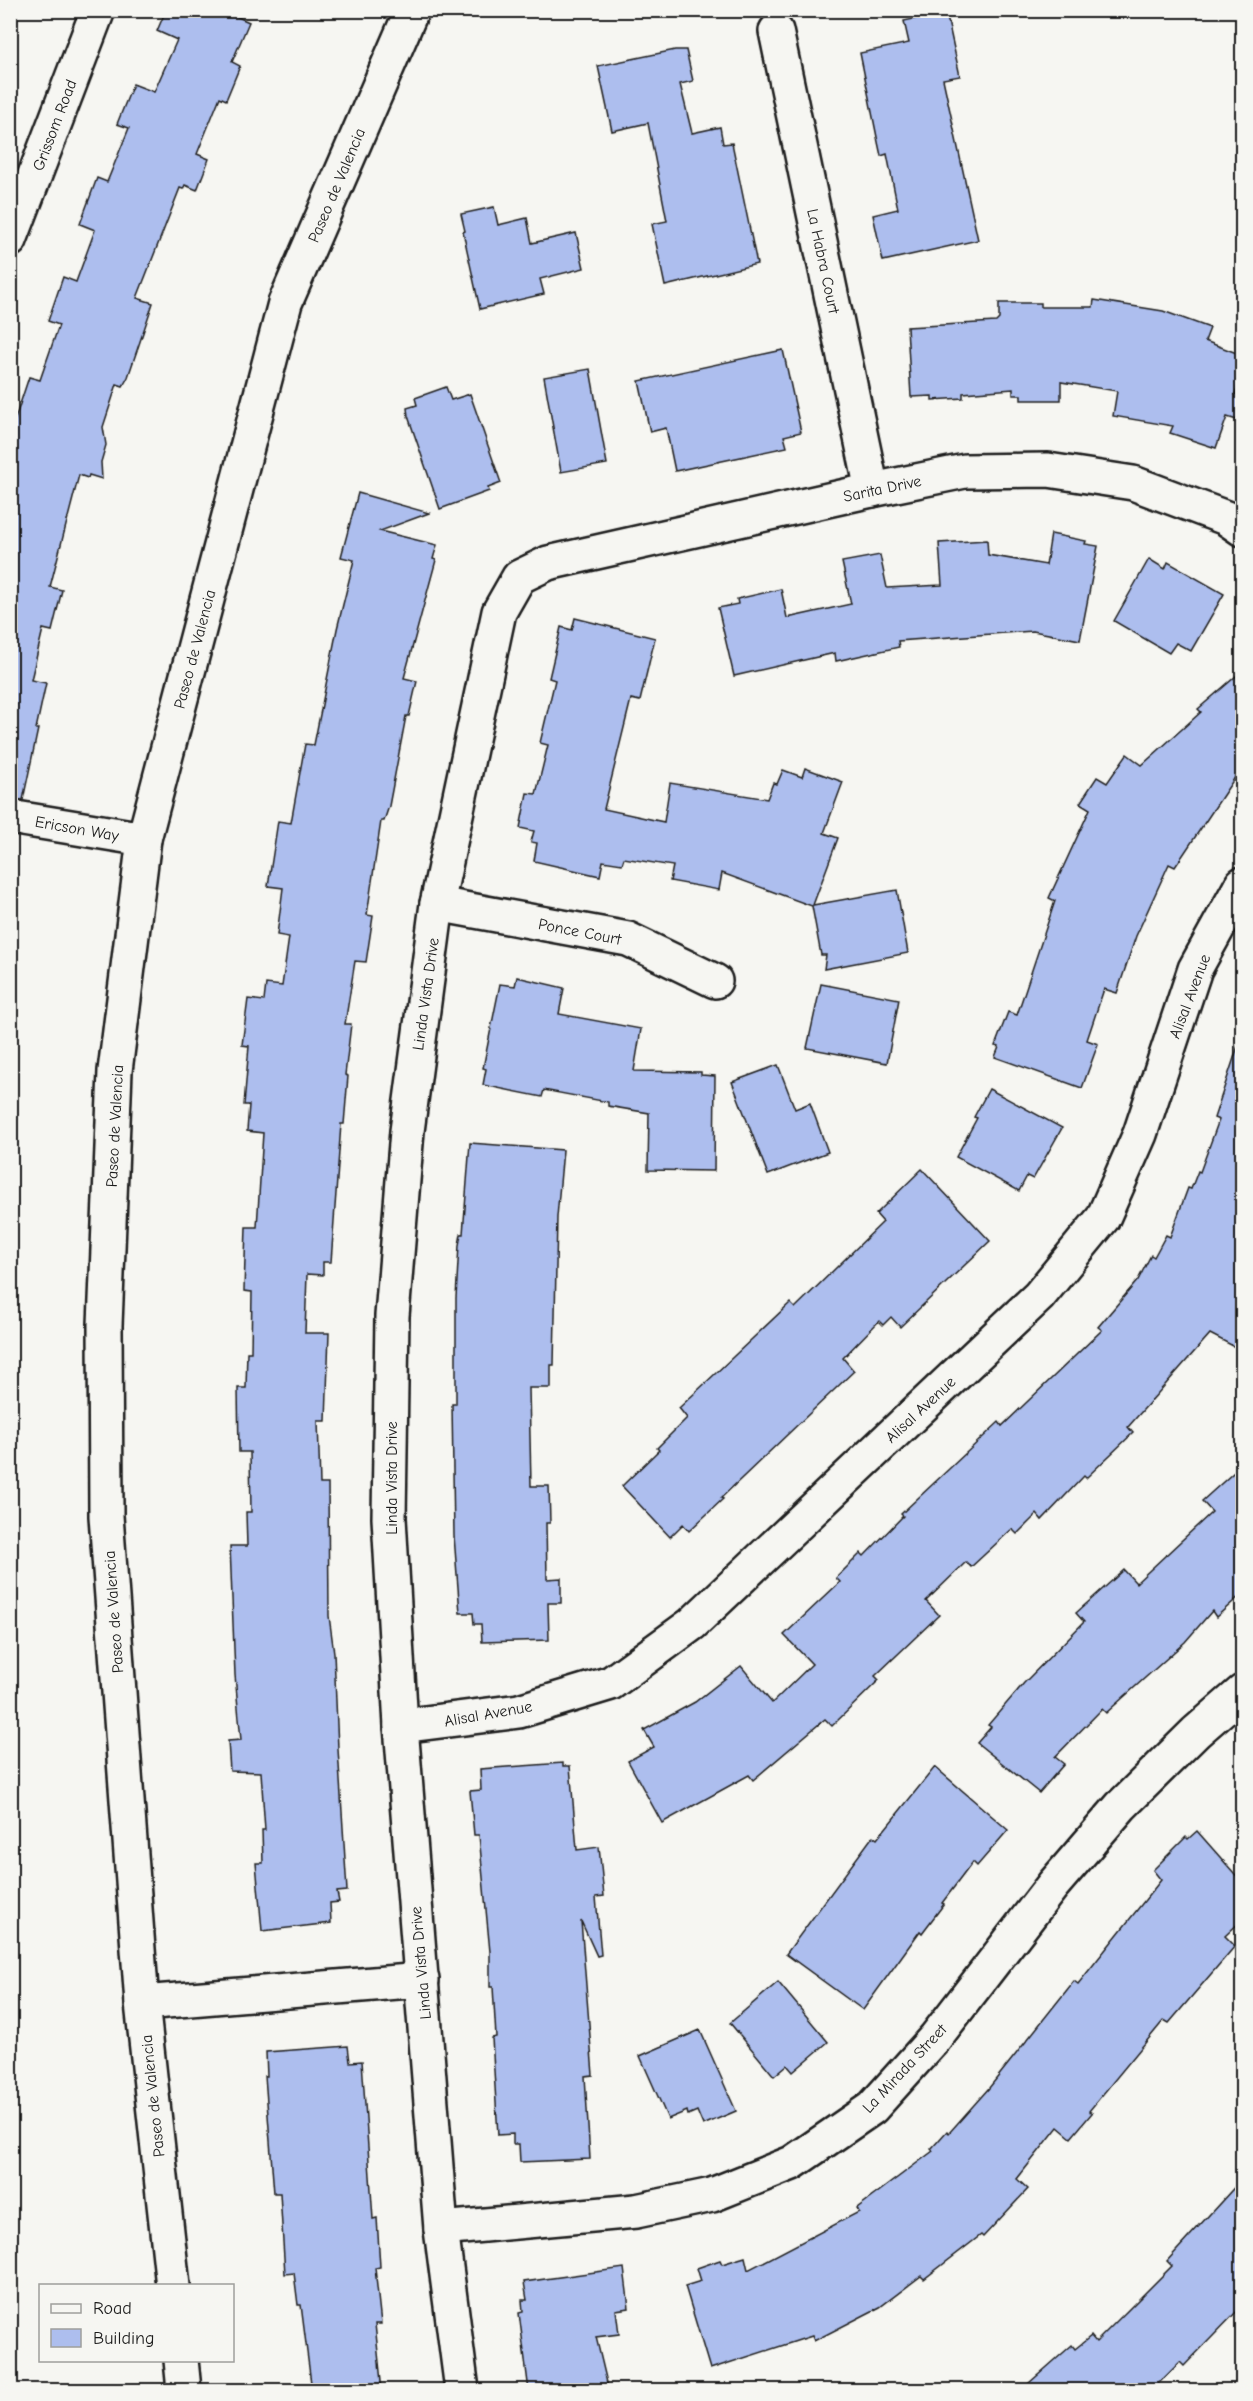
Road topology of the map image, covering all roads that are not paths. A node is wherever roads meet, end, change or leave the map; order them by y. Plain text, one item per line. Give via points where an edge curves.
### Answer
1 (99, 10) edge
2 (412, 10) edge
3 (776, 32) dead end
4 (10, 240) edge
5 (872, 490) junction
6 (1242, 529) edge
7 (519, 577) joint
8 (10, 816) edge
9 (144, 839) junction
10 (1242, 884) edge
11 (437, 904) junction
12 (715, 981) dead end
13 (1242, 1692) edge
14 (401, 1726) junction
15 (422, 1980) junction
16 (142, 2003) junction
17 (441, 2229) junction
18 (172, 2284) edge
19 (181, 2362) edge
20 (184, 2391) edge
21 (462, 2391) edge

1 - 4 street, Grissom Road
2 - 9 street, Paseo de Valencia via 285,303
3 - 5 street, La Habra Court
5 - 6 street, Sarita Drive via 965,471 1048,470 1133,483 1226,518
5 - 7 street, Sarita Drive via 548,563
7 - 11 street, Linda Vista Drive via 499,612
8 - 9 street, Ericson Way
9 - 16 street, Paseo de Valencia via 115,1071 105,1325 106,1516
10 - 14 street, Alisal Avenue via 1196,969 1140,1134 1103,1218 1039,1296 692,1624 611,1683 519,1711
11 - 12 street, Ponce Court via 628,939
11 - 14 street, Linda Vista Drive via 407,1131 392,1316 389,1518
13 - 17 street, La Mirada Street via 1121,1806 1053,1885 935,2038 872,2108 792,2163 712,2195 636,2211
14 - 15 street, Linda Vista Drive
15 - 16 street
15 - 17 street, Linda Vista Drive
16 - 18 street, Paseo de Valencia
17 - 21 street, Linda Vista Drive
19 - 20 street

